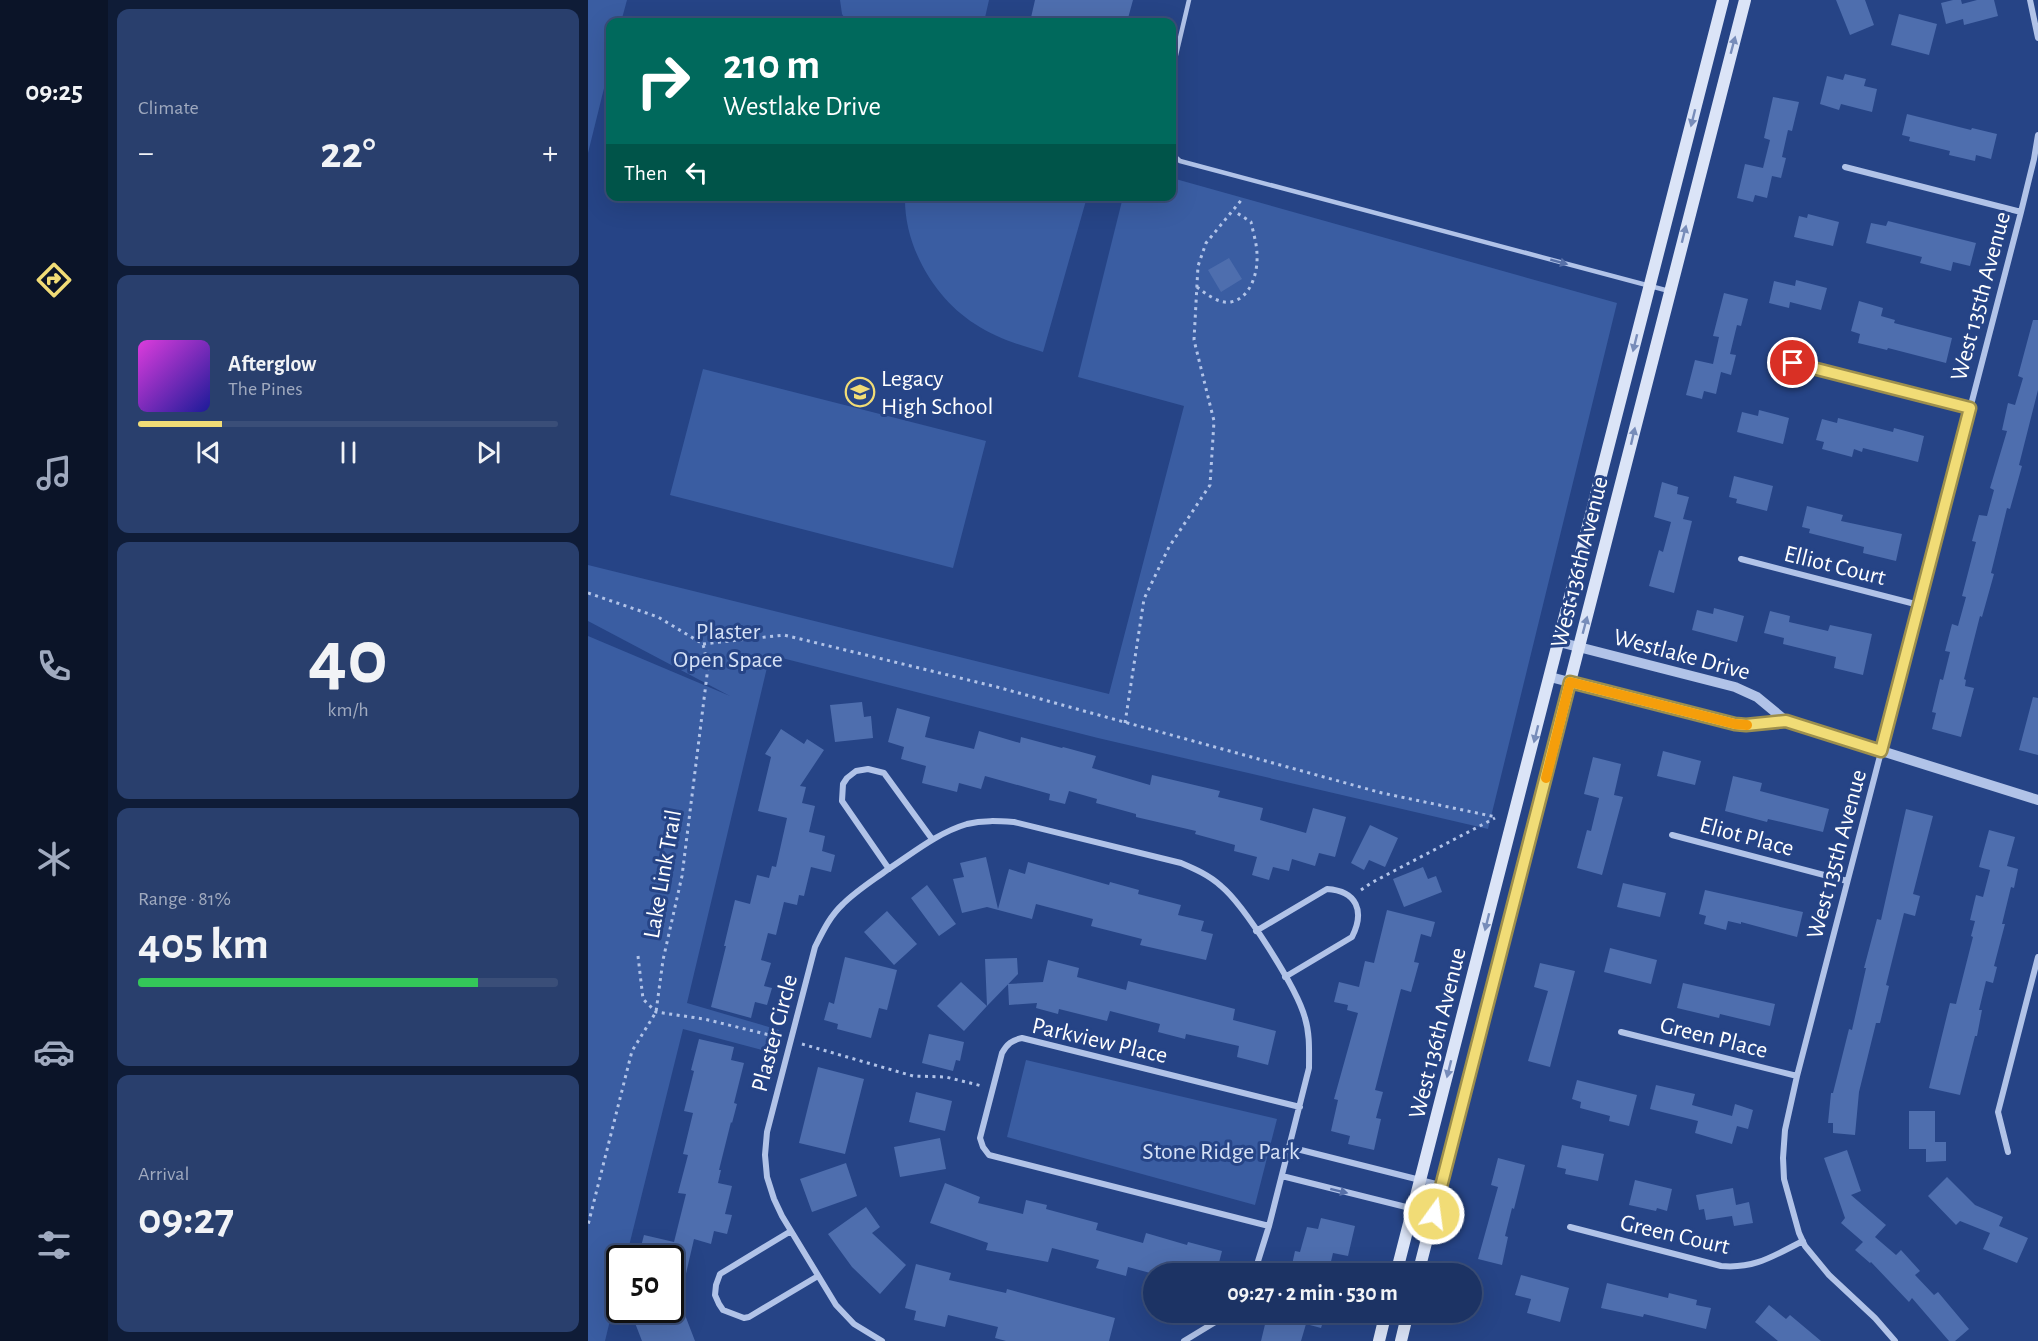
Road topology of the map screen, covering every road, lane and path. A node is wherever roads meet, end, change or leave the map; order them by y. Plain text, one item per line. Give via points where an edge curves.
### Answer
1 (1189, 0) edge
2 (1723, 0) edge
3 (1745, 0) edge
4 (2030, 0) edge
5 (2038, 38) edge
6 (1176, 55) edge
7 (2038, 135) edge
8 (1176, 158) edge
9 (1845, 167) dead end
10 (1244, 198) dead end
11 (1234, 211) junction
12 (2021, 212) junction
13 (1650, 286) junction
14 (1197, 287) junction
15 (1669, 291) junction
16 (1793, 363) dead end
17 (1970, 408) junction
18 (1741, 559) dead end
19 (588, 593) edge
20 (1919, 605) junction
21 (1559, 642) junction
22 (703, 644) junction
23 (1579, 648) junction
24 (1550, 677) junction
25 (1570, 682) junction
26 (1786, 721) junction
27 (1125, 723) junction
28 (1881, 751) junction
29 (2038, 800) edge
30 (1672, 835) dead end
31 (932, 839) junction
32 (889, 869) junction
33 (1847, 881) junction
34 (1351, 898) junction
35 (1256, 931) junction
36 (2038, 957) edge
37 (1285, 977) junction
38 (1621, 1032) dead end
39 (1797, 1076) junction
40 (1300, 1107) junction
41 (1289, 1147) junction
42 (2008, 1152) dead end
43 (1282, 1176) junction
44 (1420, 1180) junction
45 (1441, 1185) junction
46 (1413, 1209) junction
47 (1434, 1214) junction
48 (588, 1225) edge
49 (1269, 1226) junction
50 (1570, 1227) dead end
51 (791, 1231) junction
52 (1803, 1241) junction
53 (1257, 1263) edge
54 (1399, 1263) edge
55 (1421, 1263) edge
56 (818, 1276) junction
57 (1213, 1323) edge
58 (1383, 1323) edge
59 (1405, 1323) edge
60 (1196, 1334) junction
61 (882, 1341) edge
62 (1184, 1341) edge
63 (1200, 1341) edge
64 (1379, 1341) edge
65 (1401, 1341) edge
66 (1895, 1341) edge

1 - 6 lane
2 -> 13 main road, West 136th Avenue
15 -> 3 main road, West 136th Avenue
4 - 5 street
7 - 12 street, West 135th Avenue
8 -> 13 lane
9 - 12 street
10 - 11 path
11 - 14 path via 1206,243 1198,266
11 - 14 path via 1251,222 1257,256 1246,294 1231,302 1210,298
12 - 17 street, West 135th Avenue
13 - 15 lane
13 -> 21 main road, West 136th Avenue
14 - 27 path via 1194,340 1214,421 1210,485 1169,547 1144,599
23 -> 15 main road, West 136th Avenue
16 - 17 street
17 - 20 street, West 135th Avenue
18 - 20 street, Elliot Court
19 - 22 path via 658,617
20 - 28 street, West 135th Avenue
21 - 23 street, Westlake Drive
21 - 24 main road, West 136th Avenue
22 - 27 path via 784,636 997,687
22 - 48 path, Lake Link Trail via 708,667 683,865 656,1012 632,1051
23 - 25 main road, West 136th Avenue
23 - 26 street, Westlake Drive via 1742,689 1757,696
24 - 25 street, Westlake Drive
24 -> 44 main road, West 136th Avenue
25 - 26 street, Westlake Drive via 1735,724
25 - 45 main road, West 136th Avenue
26 - 28 street, Westlake Drive
27 - 34 path via 1382,793 1496,817 1371,883
28 - 29 street, Westlake Drive
28 - 33 street, West 135th Avenue
30 - 33 street, Eliot Place
31 - 32 street, Plaster Circle
31 - 32 street via 884,774 868,769 856,771 843,784 842,801
31 - 35 street, Plaster Circle via 969,824 1014,822 1181,863 1221,886 1238,902
32 - 51 street, Plaster Circle via 842,904 815,947 766,1144 767,1176
33 - 39 street, West 135th Avenue
34 - 35 street via 1327,890
34 - 37 street via 1359,917 1352,937
35 - 37 street, Plaster Circle
36 - 42 street via 1998,1112
37 - 40 street, Plaster Circle via 1297,996 1310,1043
38 - 39 street, Green Place
39 - 52 street, West 135th Avenue via 1783,1158 1784,1179
40 - 41 street, Plaster Circle
40 - 49 street, Parkview Place via 1022,1038 1006,1045 1002,1053 981,1138 989,1155
41 - 43 street, Plaster Circle
41 - 44 street
43 -> 46 street
43 - 49 street, Plaster Circle
44 - 45 street
44 - 46 main road, West 136th Avenue
45 - 47 main road, West 136th Avenue
46 - 47 street
46 - 54 main road, West 136th Avenue
47 - 55 main road, West 136th Avenue
49 - 53 street, Plaster Circle
50 - 52 street, Green Court via 1736,1267 1755,1264
51 - 56 street, Plaster Circle
51 - 56 street via 720,1274 715,1295 719,1304 732,1315 749,1317
52 - 66 street, West 135th Avenue via 1829,1275
56 - 61 street, Plaster Circle via 854,1324
57 - 60 street
58 - 64 main road
59 - 65 main road
60 - 62 street
60 - 63 street

